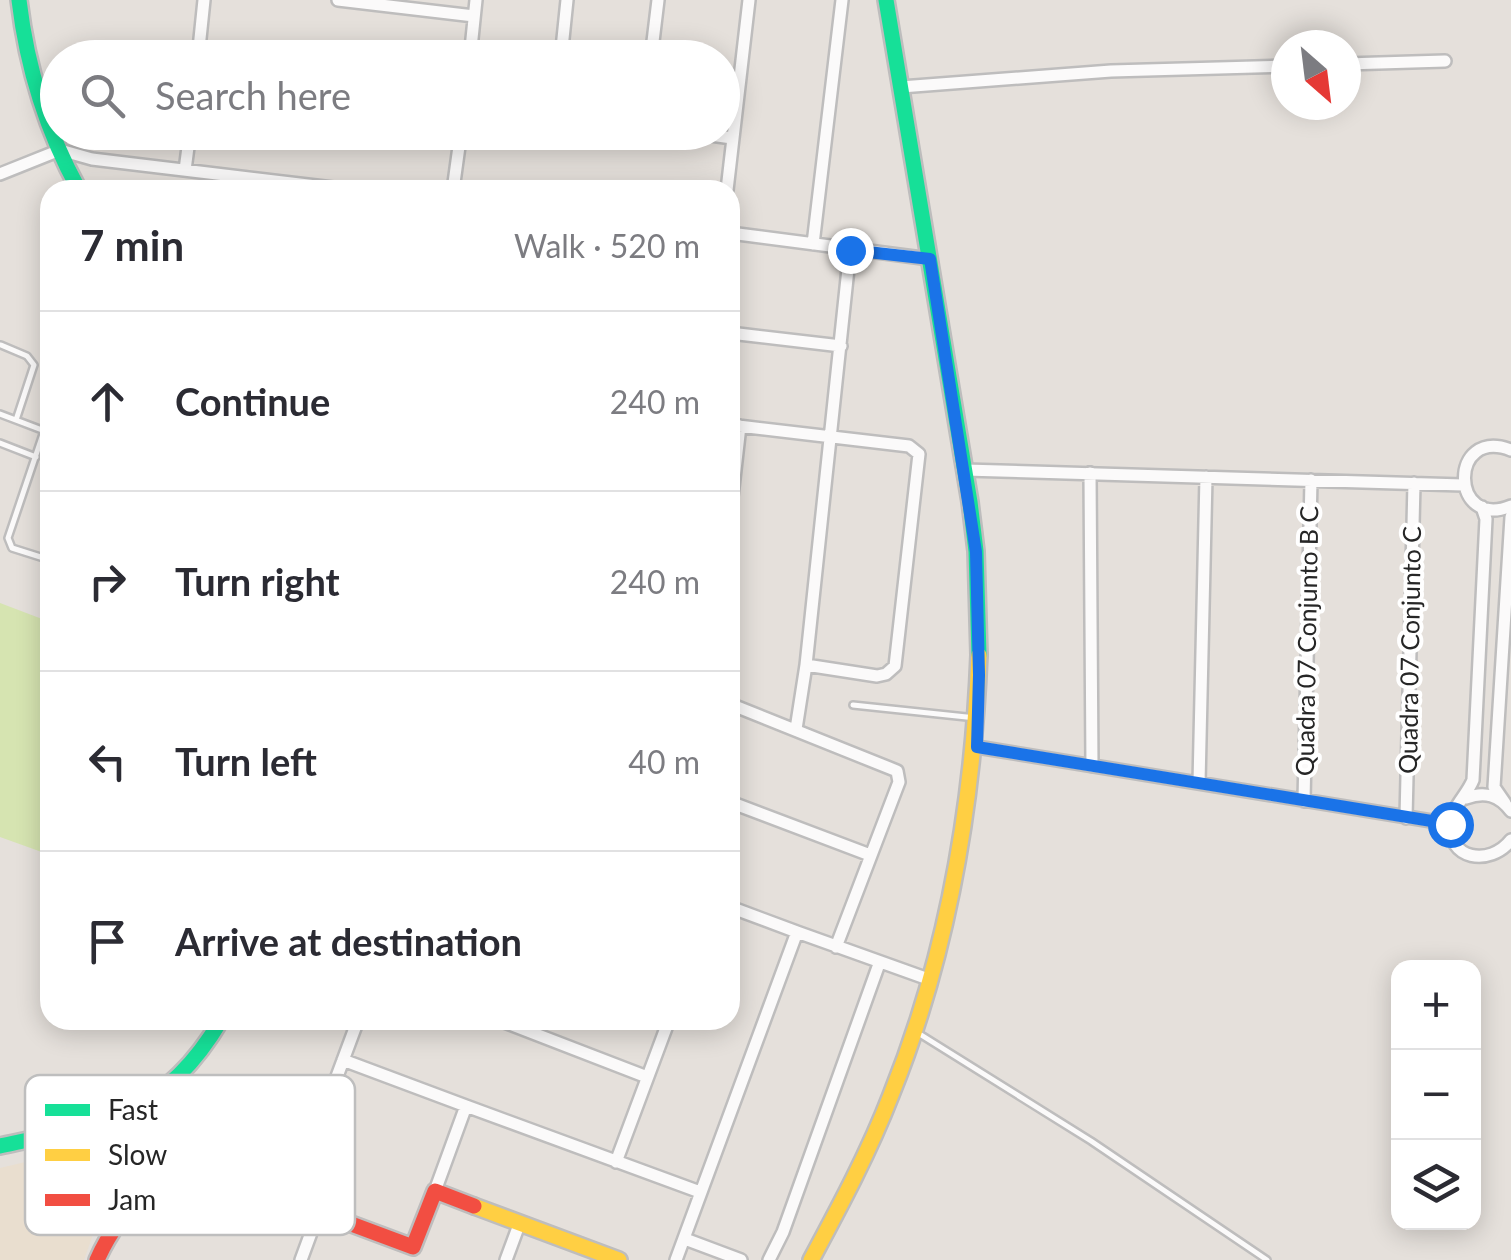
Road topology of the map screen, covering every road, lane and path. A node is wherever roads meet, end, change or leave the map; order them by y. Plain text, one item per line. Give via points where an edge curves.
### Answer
1 (19, 0) edge
2 (204, 0) edge
3 (338, 0) edge
4 (476, 0) edge
5 (567, 0) edge
6 (658, 0) edge
7 (749, 0) edge
8 (842, 0) edge
9 (886, 0) edge
10 (386, 3) edge
11 (474, 16) junction
12 (200, 40) edge
13 (472, 40) edge
14 (563, 40) edge
15 (654, 40) edge
16 (1444, 62) dead end
17 (1361, 64) edge
18 (1271, 66) edge
19 (740, 73) edge
20 (900, 88) junction
21 (40, 106) edge
22 (60, 150) junction
23 (188, 150) edge
24 (459, 150) edge
25 (731, 150) edge
26 (92, 159) junction
27 (186, 170) junction
28 (0, 174) edge
29 (73, 180) edge
30 (76, 180) edge
31 (255, 180) edge
32 (454, 180) edge
33 (728, 180) edge
34 (740, 234) edge
35 (813, 244) junction
36 (850, 250) junction
37 (930, 259) junction
38 (740, 334) edge
39 (1, 345) edge
40 (841, 346) junction
41 (0, 414) edge
42 (16, 420) junction
43 (740, 427) edge
44 (40, 429) edge
45 (832, 436) junction
46 (0, 443) edge
47 (40, 447) edge
48 (1511, 450) edge
49 (36, 456) junction
50 (965, 470) junction
51 (1090, 474) junction
52 (1206, 477) junction
53 (1311, 480) junction
54 (1414, 484) junction
55 (1464, 485) junction
56 (1511, 506) edge
57 (1482, 507) junction
58 (1511, 517) edge
59 (40, 556) edge
60 (806, 665) junction
61 (853, 705) dead end
62 (740, 708) edge
63 (979, 719) junction
64 (796, 728) junction
65 (977, 747) junction
66 (1092, 766) junction
67 (1199, 784) junction
68 (1466, 798) junction
69 (1304, 801) junction
70 (740, 806) edge
71 (1508, 807) edge
72 (1406, 818) junction
73 (1450, 824) junction
74 (1511, 840) edge
75 (870, 855) junction
76 (740, 911) edge
77 (797, 932) junction
78 (836, 947) junction
79 (879, 964) junction
80 (931, 980) junction
81 (216, 1030) edge
82 (354, 1030) edge
83 (525, 1030) edge
84 (664, 1030) edge
85 (913, 1030) junction
86 (343, 1060) junction
87 (180, 1075) edge
88 (337, 1075) edge
89 (647, 1077) junction
90 (466, 1106) junction
91 (25, 1140) edge
92 (0, 1146) edge
93 (616, 1162) junction
94 (435, 1191) junction
95 (700, 1192) junction
96 (520, 1222) junction
97 (355, 1227) edge
98 (108, 1235) edge
99 (310, 1235) edge
100 (685, 1239) junction
101 (411, 1253) edge
102 (602, 1257) edge
103 (97, 1260) edge
104 (301, 1260) edge
105 (506, 1260) edge
106 (620, 1260) edge
107 (676, 1260) edge
108 (741, 1260) edge
109 (769, 1260) edge
110 (811, 1260) edge
111 (1268, 1260) edge

1 - 21 street
2 - 12 street
3 - 10 street
4 - 11 street
5 - 14 street
6 - 15 street
7 - 19 street
8 - 35 street
9 - 20 street
10 - 11 street
11 - 13 street
16 - 17 street
18 - 20 street
20 - 37 street
22 - 26 street
22 - 28 street
22 - 29 street
23 - 27 street
24 - 32 street
25 - 33 street
26 - 27 street
26 - 30 street via 78,164
27 - 31 street
34 - 35 street
35 - 36 street
36 - 37 street
36 - 40 street
37 - 50 street
38 - 40 street
39 - 42 lane via 34,365
40 - 45 street
41 - 42 lane
42 - 44 lane
43 - 45 street
45 - 60 street
45 - 60 street via 909,446 918,454 901,608 894,666 886,674
46 - 49 lane
47 - 49 lane
48 - 55 street via 1479,450 1465,466
49 - 59 lane via 9,544
50 - 51 street
50 - 63 street via 976,552
51 - 52 street
51 - 66 street
52 - 53 street
52 - 67 street
53 - 54 street
53 - 69 street, Quadra 07 Conjunto B C
54 - 55 street
54 - 72 street, Quadra 07 Conjunto C
55 - 57 street
56 - 57 street
57 - 68 street via 1473,780
58 - 71 street via 1494,787
60 - 64 street
61 - 63 lane
62 - 64 street
63 - 65 street
64 - 75 street via 897,772 900,782
65 - 66 street
65 - 80 street via 962,855
66 - 67 street
67 - 69 street
68 - 71 street via 1486,794
68 - 73 street
69 - 72 street
70 - 75 street
72 - 73 street
73 - 74 street via 1456,844 1473,856 1494,855
75 - 78 street
76 - 77 street
77 - 78 street
77 - 95 street
78 - 79 street
79 - 80 street
79 - 109 street
80 - 85 street
81 - 87 street
82 - 86 street
83 - 89 street
84 - 89 street
85 - 110 street via 872,1141
85 - 111 lane
86 - 88 street
86 - 90 street
89 - 93 street
90 - 93 street
90 - 94 street
91 - 92 street
93 - 95 street
94 - 96 street
94 - 101 street
95 - 100 street
96 - 102 street
96 - 105 street
97 - 101 street
98 - 103 street
99 - 104 street
100 - 107 street
100 - 108 street
102 - 106 street

